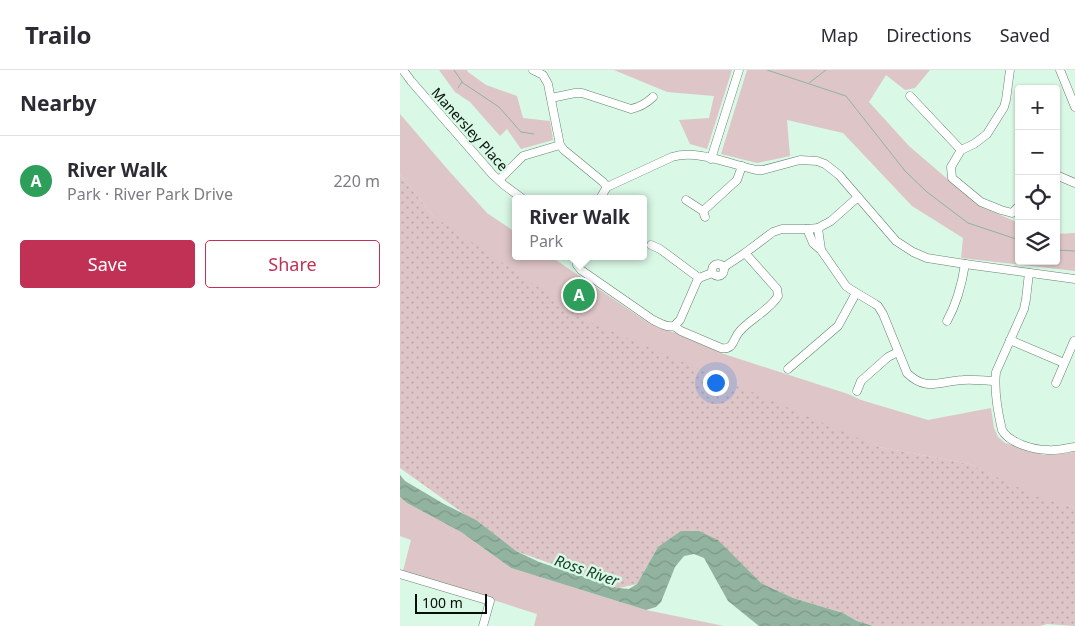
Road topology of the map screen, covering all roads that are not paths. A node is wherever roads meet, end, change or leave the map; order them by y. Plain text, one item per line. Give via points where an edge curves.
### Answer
1 (403, 70) edge
2 (533, 70) edge
3 (739, 70) edge
4 (1010, 70) edge
5 (1060, 70) edge
6 (910, 96) dead end
7 (653, 97) dead end
8 (551, 98) junction
9 (1075, 107) edge
10 (560, 145) junction
11 (961, 150) junction
12 (711, 159) junction
13 (742, 166) junction
14 (1060, 177) edge
15 (499, 180) junction
16 (1075, 183) edge
17 (607, 187) junction
18 (519, 195) edge
19 (602, 195) edge
20 (858, 197) junction
21 (686, 200) dead end
22 (1015, 210) edge
23 (818, 228) junction
24 (807, 229) junction
25 (651, 245) dead end
26 (821, 250) junction
27 (745, 253) junction
28 (577, 260) edge
29 (965, 264) junction
30 (1029, 273) junction
31 (699, 278) junction
32 (1075, 279) edge
33 (856, 293) junction
34 (947, 320) dead end
35 (674, 326) junction
36 (1010, 340) junction
37 (1074, 341) edge
38 (898, 352) junction
39 (1064, 363) junction
40 (788, 369) dead end
41 (995, 381) junction
42 (1056, 384) dead end
43 (857, 391) dead end
44 (1075, 447) edge
45 (400, 574) edge
46 (483, 626) edge

1 - 15 street, Manersley Place
2 - 8 street via 545,77
3 - 12 street
4 - 11 street via 1004,107 992,127 974,144
5 - 9 street
6 - 11 street
7 - 8 street via 631,109 582,93
8 - 10 street
10 - 15 street via 523,156
10 - 17 street
11 - 22 street via 951,167 952,178 981,202 1012,213
12 - 13 street
12 - 17 street via 695,155 672,157
13 - 20 street via 763,170 800,160 817,161 832,169
13 - 21 street via 737,180 704,214
14 - 16 street
15 - 18 street, Manersley Place
17 - 19 street
20 - 23 street
20 - 29 street via 887,232 905,247 927,258
23 - 24 street
23 - 26 street
24 - 26 street via 813,243
24 - 27 street via 773,232
25 - 31 street
26 - 33 street via 846,286
27 - 31 street via 724,267 716,264 712,273
27 - 35 street via 777,289 778,296 740,331 731,347 721,348
28 - 35 street via 581,270 653,320
29 - 30 street
29 - 34 street via 961,287
30 - 32 street
30 - 36 street via 1025,304
31 - 35 street via 680,320
33 - 38 street via 878,306
33 - 40 street via 838,326
36 - 39 street
36 - 41 street via 998,365
37 - 39 street
38 - 41 street via 907,373 924,384 969,379
38 - 43 street via 861,381
39 - 42 street
41 - 44 street via 1001,425 1008,438 1042,450
45 - 46 street via 490,601

